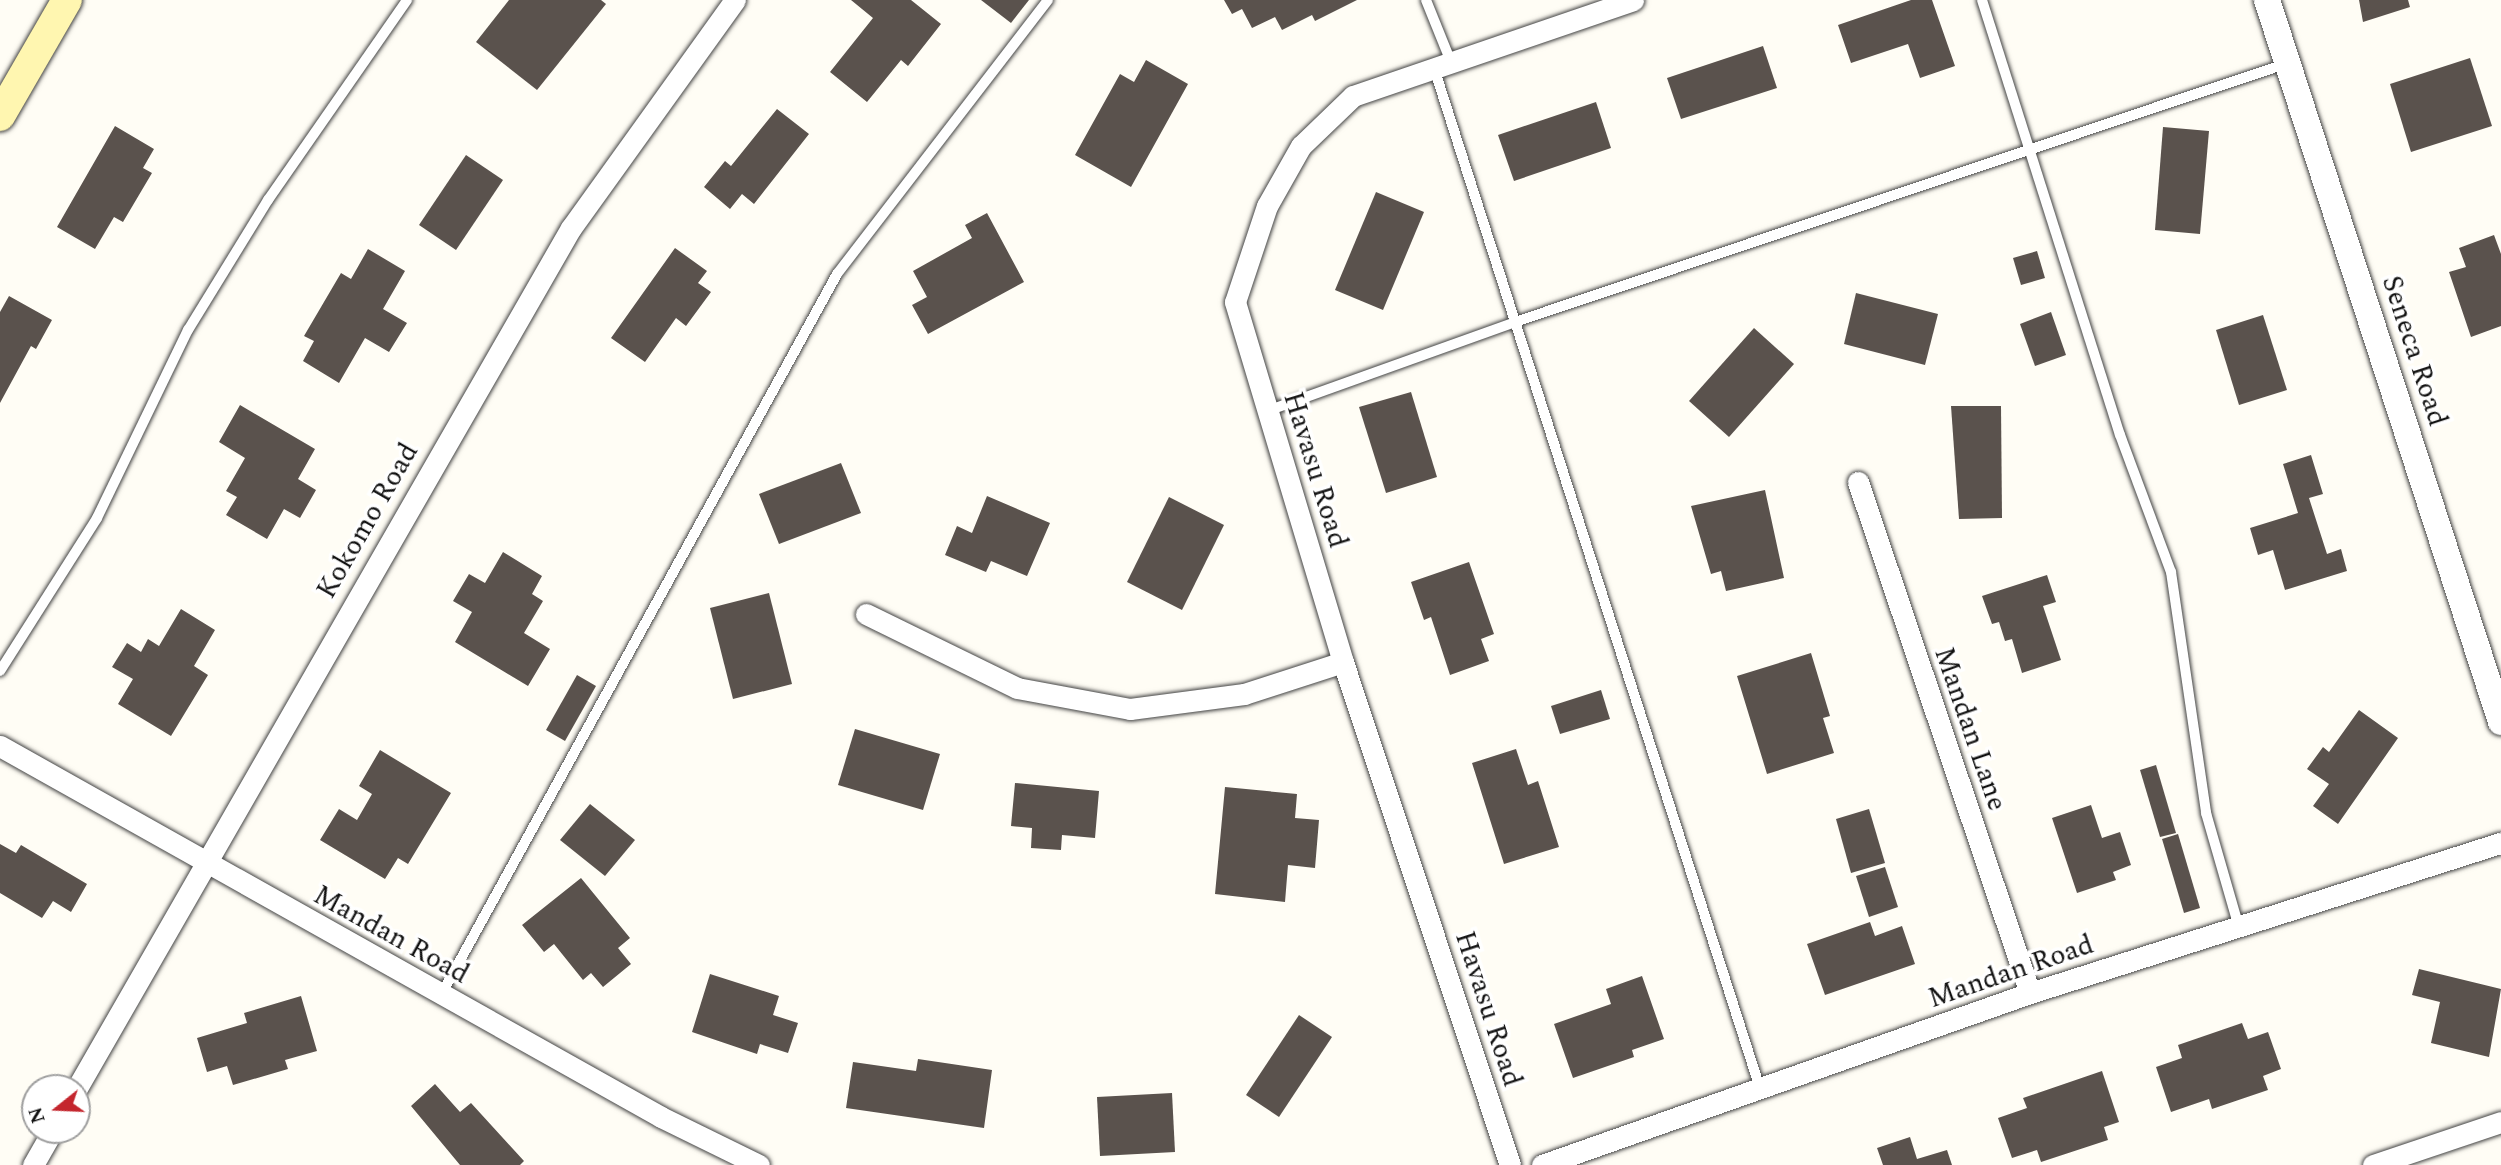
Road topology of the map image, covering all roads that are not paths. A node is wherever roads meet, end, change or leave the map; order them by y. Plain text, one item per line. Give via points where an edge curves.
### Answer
1 (67, 0) edge
2 (408, 0) edge
3 (735, 0) edge
4 (1048, 0) edge
5 (1426, 0) edge
6 (1633, 0) edge
7 (1982, 0) edge
8 (2267, 0) edge
9 (2288, 62) junction
10 (1442, 65) junction
11 (0, 116) edge
12 (2029, 149) junction
13 (1515, 322) junction
14 (1267, 411) junction
15 (1858, 482) dead end
16 (866, 614) dead end
17 (1343, 662) junction
18 (0, 671) edge
19 (2501, 722) edge
20 (0, 746) edge
21 (2501, 843) edge
22 (203, 863) junction
23 (2239, 927) junction
24 (2030, 993) junction
25 (441, 995) junction
26 (84, 1074) edge
27 (1760, 1088) junction
28 (2501, 1122) edge
29 (45, 1144) edge
30 (33, 1165) edge
31 (759, 1165) edge
32 (1510, 1165) edge
33 (1542, 1165) edge
34 (2373, 1165) edge

1 - 11 main road
2 - 18 lane via 268,200 188,330 97,518
3 - 22 street, Kokomo Road via 571,228
4 - 25 lane via 837,274
5 - 10 lane
6 - 10 street, Havasu Road
7 - 12 lane
8 - 9 street, Seneca Road
9 - 12 lane
9 - 19 street, Seneca Road
10 - 13 lane
10 - 14 street, Havasu Road via 1353,96 1301,146 1267,206 1235,302
12 - 13 lane
12 - 23 lane via 2120,435 2171,572 2206,813
13 - 14 lane
13 - 27 lane
14 - 17 street, Havasu Road
15 - 24 street, Mandan Lane
16 - 17 street via 1017,688 1130,709 1244,694
17 - 32 street, Havasu Road
20 - 22 street, Mandan Road
21 - 23 street, Mandan Road
22 - 25 street, Mandan Road
22 - 26 street, Kokomo Road
23 - 24 street, Mandan Road
24 - 27 street, Mandan Road
25 - 31 street, Mandan Road via 661,1117
27 - 33 street, Mandan Road
28 - 34 street
29 - 30 street

